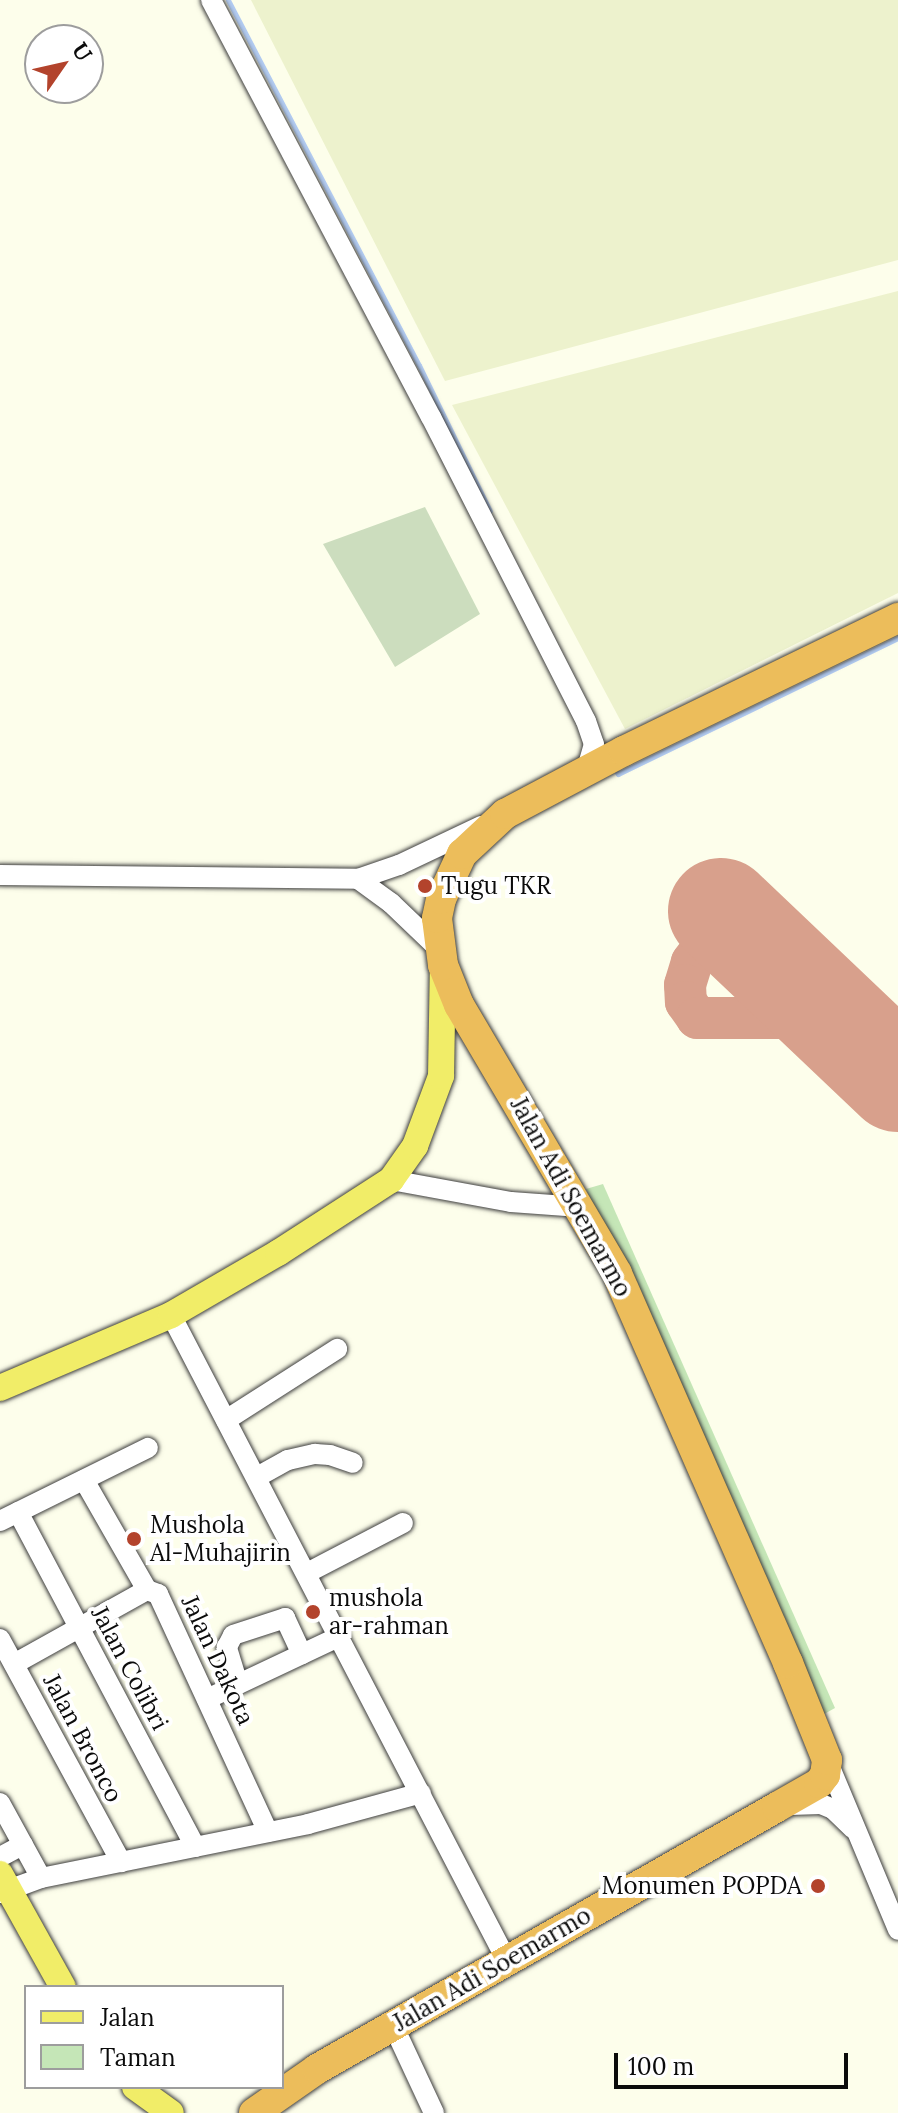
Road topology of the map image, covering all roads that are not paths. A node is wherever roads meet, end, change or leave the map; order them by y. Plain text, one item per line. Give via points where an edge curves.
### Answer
1 (211, 0) edge
2 (898, 618) edge
3 (606, 761) junction
4 (505, 814) junction
5 (0, 875) edge
6 (358, 879) junction
7 (442, 957) junction
8 (391, 1180) junction
9 (580, 1207) junction
10 (171, 1315) junction
11 (337, 1349) dead end
12 (0, 1388) edge
13 (226, 1420) junction
14 (148, 1448) dead end
15 (353, 1463) dead end
16 (257, 1477) junction
17 (84, 1480) junction
18 (9, 1517) edge
19 (403, 1523) dead end
20 (307, 1573) junction
21 (147, 1590) junction
22 (79, 1627) junction
23 (340, 1636) junction
24 (0, 1639) edge
25 (302, 1654) junction
26 (8, 1661) edge
27 (238, 1684) junction
28 (207, 1699) junction
29 (803, 1702) junction
30 (830, 1780) junction
31 (421, 1793) junction
32 (0, 1803) edge
33 (777, 1807) junction
34 (268, 1832) junction
35 (861, 1836) junction
36 (23, 1845) junction
37 (195, 1847) junction
38 (0, 1857) edge
39 (121, 1862) junction
40 (41, 1878) junction
41 (3, 1886) edge
42 (898, 1930) edge
43 (507, 1961) junction
44 (62, 1985) edge
45 (393, 2025) junction
46 (138, 2089) edge
47 (171, 2113) edge
48 (254, 2113) edge
49 (434, 2113) edge

1 - 3 street
2 - 3 highway, Jalan Adi Soemarmo
3 - 4 highway, Jalan Adi Soemarmo
4 - 6 street
4 - 7 highway, Jalan Adi Soemarmo via 462,854 449,878 437,918
5 - 6 street
6 - 7 street via 391,903
7 - 8 main road via 441,1076 415,1146
7 - 9 highway, Jalan Adi Soemarmo via 459,1005
8 - 9 street via 511,1202
8 - 10 main road
9 - 29 highway, Jalan Adi Soemarmo via 617,1273
10 - 12 main road
10 - 13 street
11 - 13 street
13 - 16 street
14 - 17 street
15 - 16 street via 315,1454 288,1460
16 - 20 street
17 - 18 street
17 - 21 street, Jalan Dakota
18 - 22 street, Jalan Colibri
19 - 20 street
20 - 23 street
21 - 22 street
21 - 28 street, Jalan Dakota via 158,1594
22 - 26 street
22 - 37 street, Jalan Colibri
23 - 25 street
23 - 31 street
24 - 26 street, Jalan Bronco
25 - 27 street
25 - 27 street via 285,1618 233,1635 227,1647
26 - 39 street, Jalan Bronco
27 - 28 street
28 - 34 street, Jalan Dakota
29 - 30 highway, Jalan Adi Soemarmo
29 - 33 highway, Jalan Adi Soemarmo via 808,1750 795,1784
30 - 33 highway, Jalan Adi Soemarmo
30 - 35 street
31 - 34 street
31 - 43 street
32 - 36 street
33 - 35 street via 821,1804 844,1817
33 - 43 highway, Jalan Adi Soemarmo
34 - 37 street
35 - 42 street
36 - 38 street
36 - 40 street
37 - 39 street
39 - 40 street
40 - 41 street
41 - 44 main road
43 - 45 highway, Jalan Adi Soemarmo
45 - 48 highway, Jalan Adi Soemarmo
45 - 49 street
46 - 47 main road

